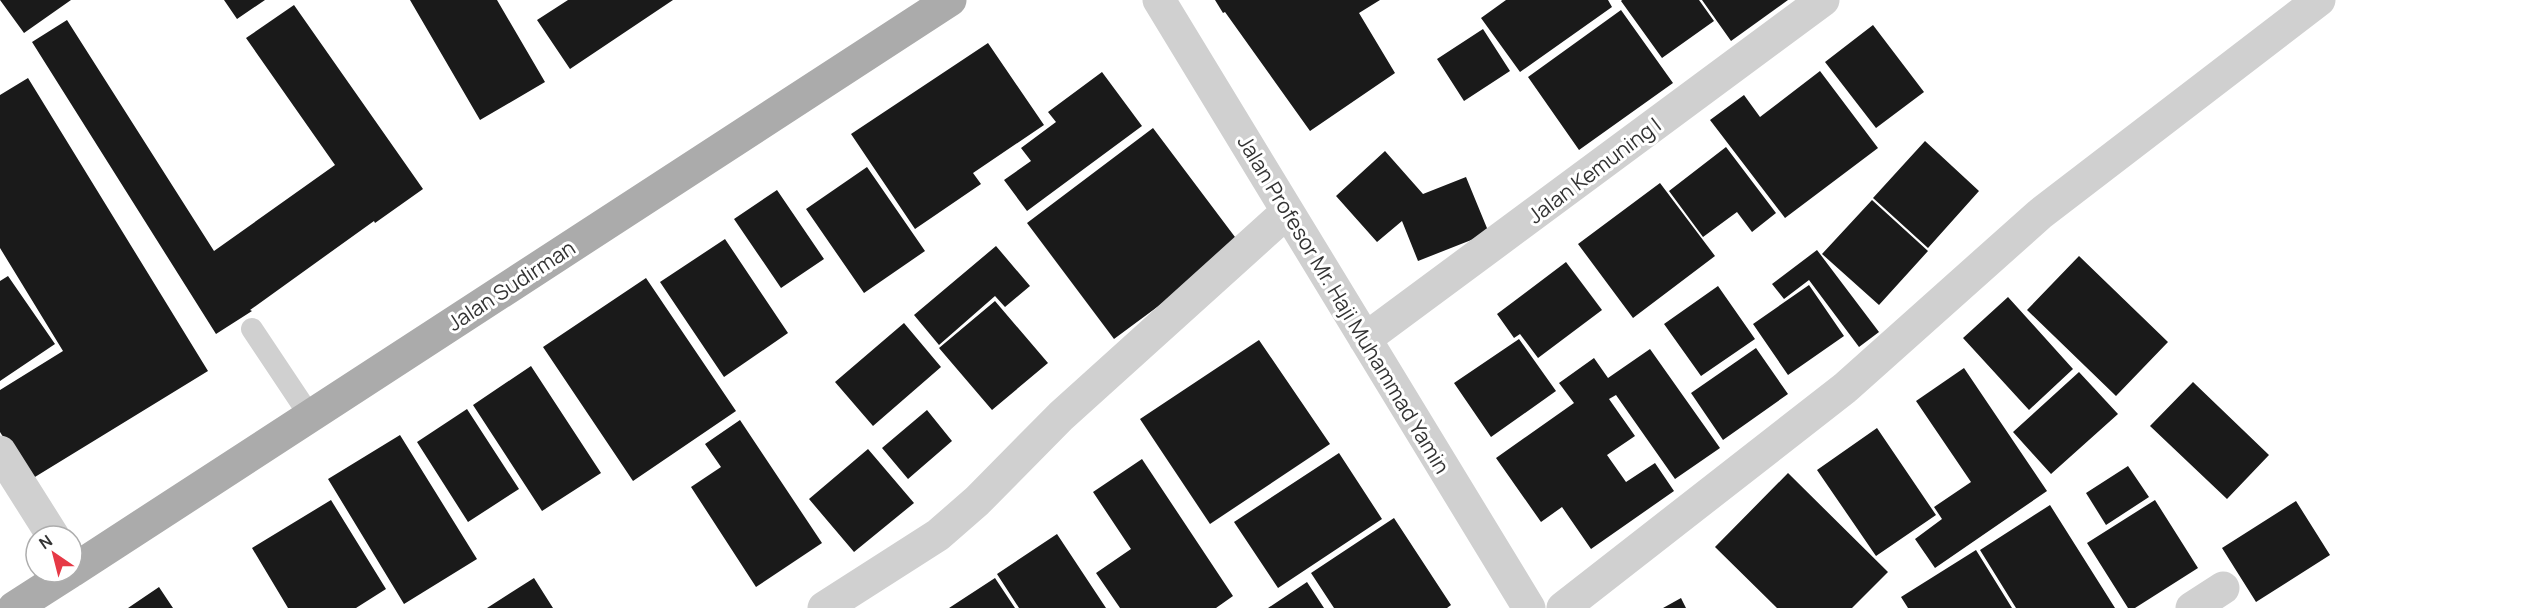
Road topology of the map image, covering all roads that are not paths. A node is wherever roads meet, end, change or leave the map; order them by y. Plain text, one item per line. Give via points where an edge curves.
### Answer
1 (950, 0) edge
2 (1159, 0) edge
3 (1823, 0) edge
4 (2319, 0) edge
5 (1287, 212) junction
6 (252, 329) dead end
7 (1365, 339) junction
8 (310, 416) junction
9 (0, 453) edge
10 (45, 524) edge
11 (84, 562) edge
12 (51, 584) edge
13 (2223, 588) dead end
14 (14, 608) edge
15 (824, 608) edge
16 (1529, 608) edge
17 (1563, 608) edge
18 (2192, 608) edge

1 - 8 main road, Jalan Sudirman
2 - 5 street, Jalan Profesor Mr. Haji Muhammad Yamin
3 - 7 street, Jalan Kemuning I
4 - 17 street via 2040,214 1845,388
5 - 7 street, Jalan Profesor Mr. Haji Muhammad Yamin
5 - 15 street via 1061,416 946,528
6 - 8 lane
7 - 16 street, Jalan Profesor Mr. Haji Muhammad Yamin
8 - 11 main road, Jalan Sudirman
9 - 10 street
12 - 14 main road, Jalan Sudirman
13 - 18 street

